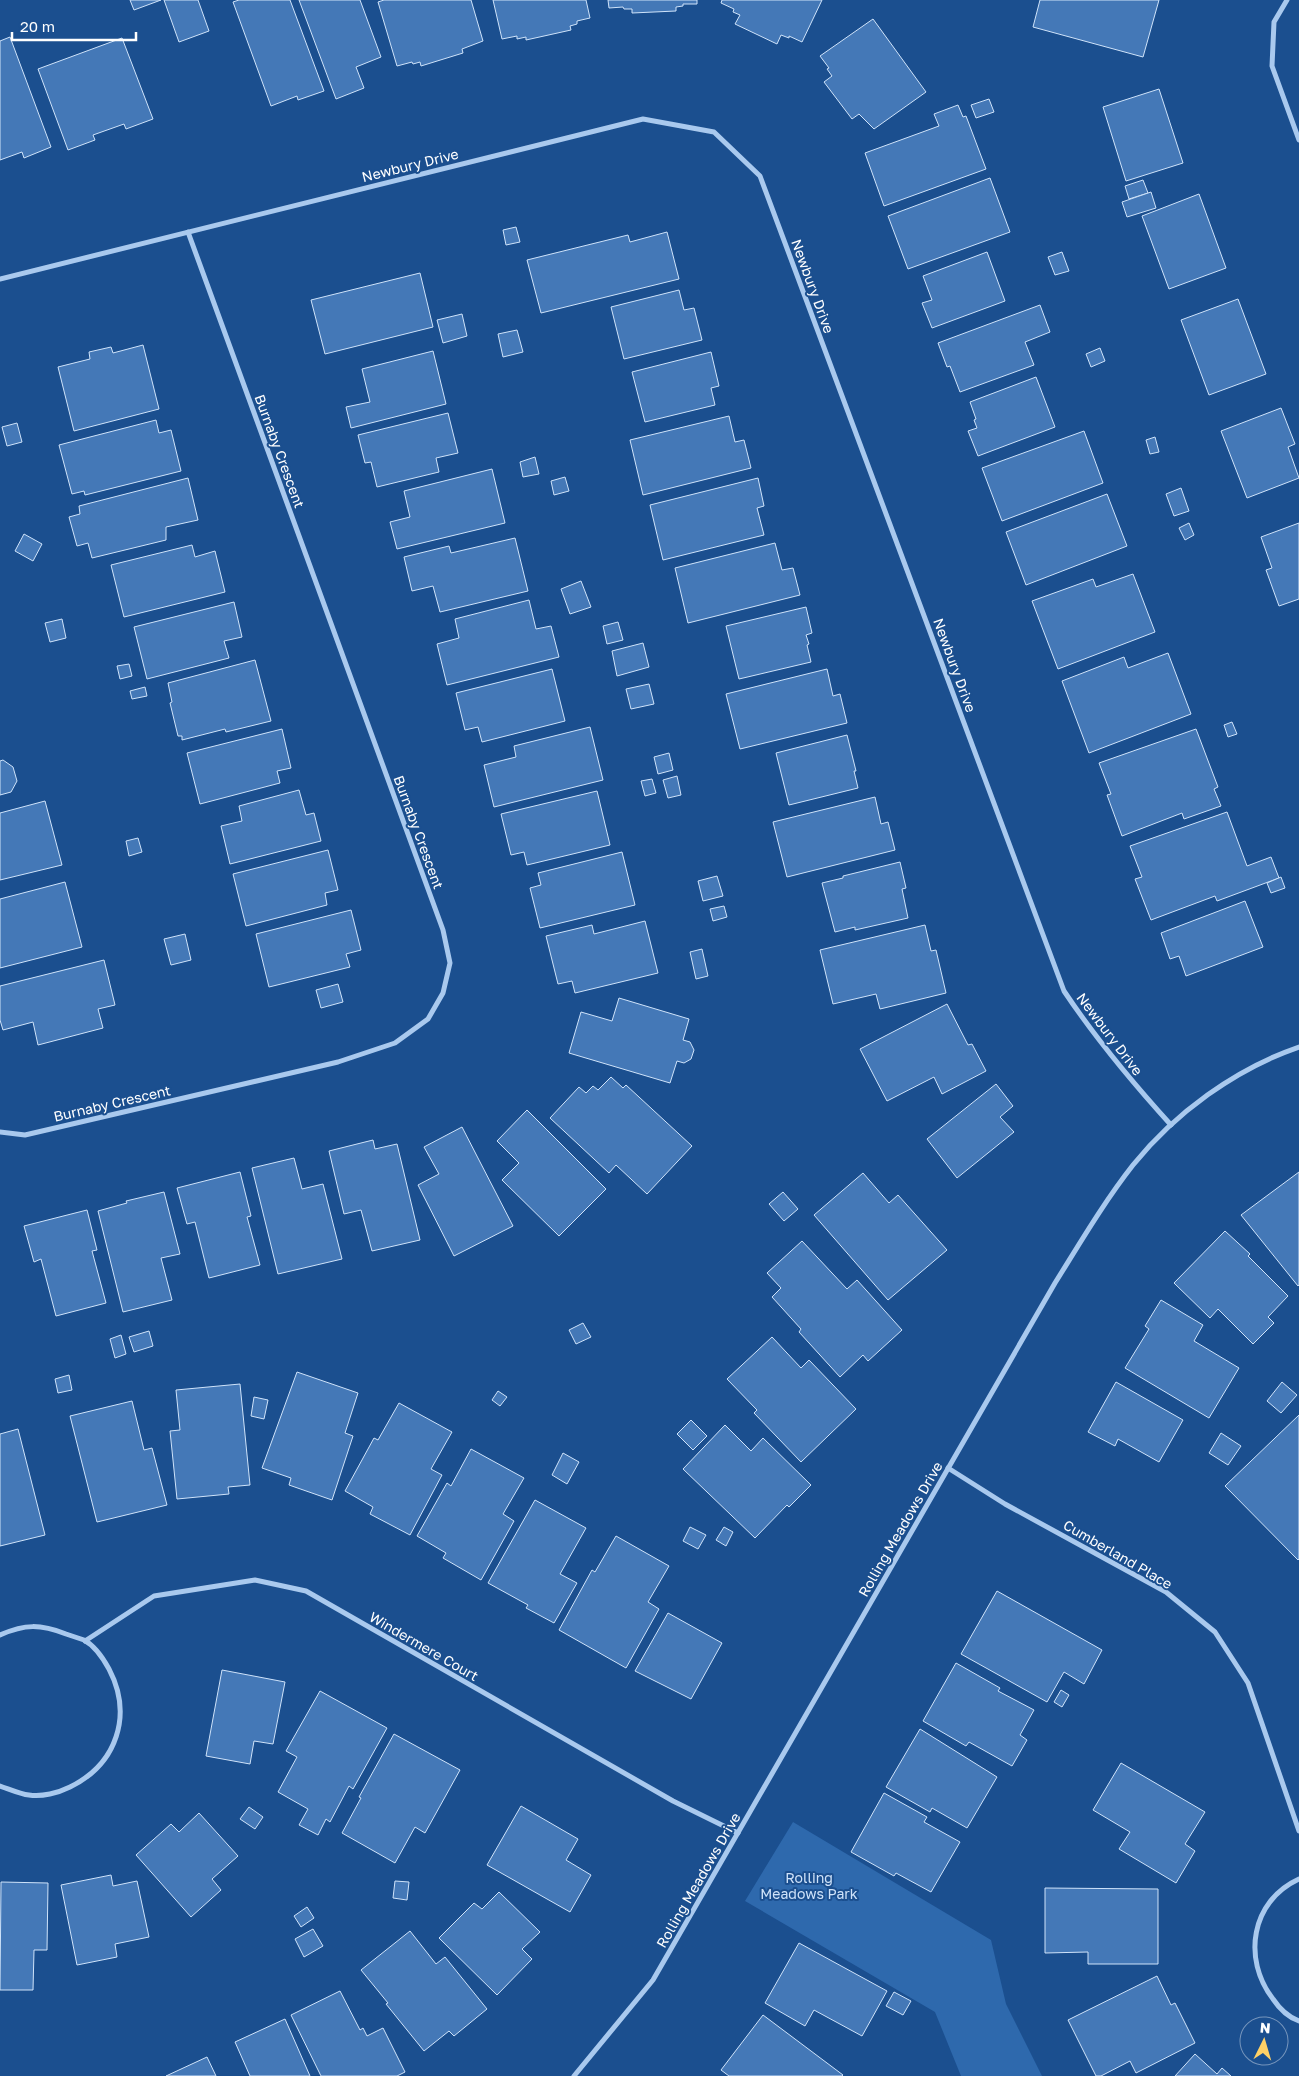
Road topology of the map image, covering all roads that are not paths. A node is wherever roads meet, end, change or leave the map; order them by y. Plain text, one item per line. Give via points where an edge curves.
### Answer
1 (1287, 0) edge
2 (1299, 140) edge
3 (188, 232) junction
4 (0, 279) edge
5 (1299, 1047) edge
6 (1171, 1125) junction
7 (0, 1132) edge
8 (948, 1468) junction
9 (0, 1635) edge
10 (85, 1641) junction
11 (0, 1786) edge
12 (1299, 1831) edge
13 (738, 1833) junction
14 (1299, 1879) edge
15 (1299, 2021) edge
16 (574, 2076) edge

1 - 2 street via 1274,22 1272,66
3 - 4 street, Newbury Drive
3 - 6 street, Newbury Drive via 642,119 714,132 760,176 1064,991 1093,1034
3 - 7 street, Burnaby Crescent via 443,930 450,963 443,993 428,1019 395,1043 338,1062 26,1135
5 - 6 street, Rolling Meadows Drive via 1228,1081
6 - 8 street, Rolling Meadows Drive via 1134,1165 1096,1218
8 - 12 street, Cumberland Place via 1005,1504 1166,1592 1215,1632 1248,1683
8 - 13 street, Rolling Meadows Drive
9 - 10 street via 16,1628 46,1626
10 - 11 street via 103,1658 117,1684 121,1714 107,1757 86,1779 58,1792 29,1795
10 - 13 street, Windermere Court via 154,1596 255,1580 306,1591 673,1801
13 - 16 street, Rolling Meadows Drive via 653,1980
14 - 15 street via 1288,1884 1266,1907 1255,1932 1254,1960 1262,1985 1279,2008

